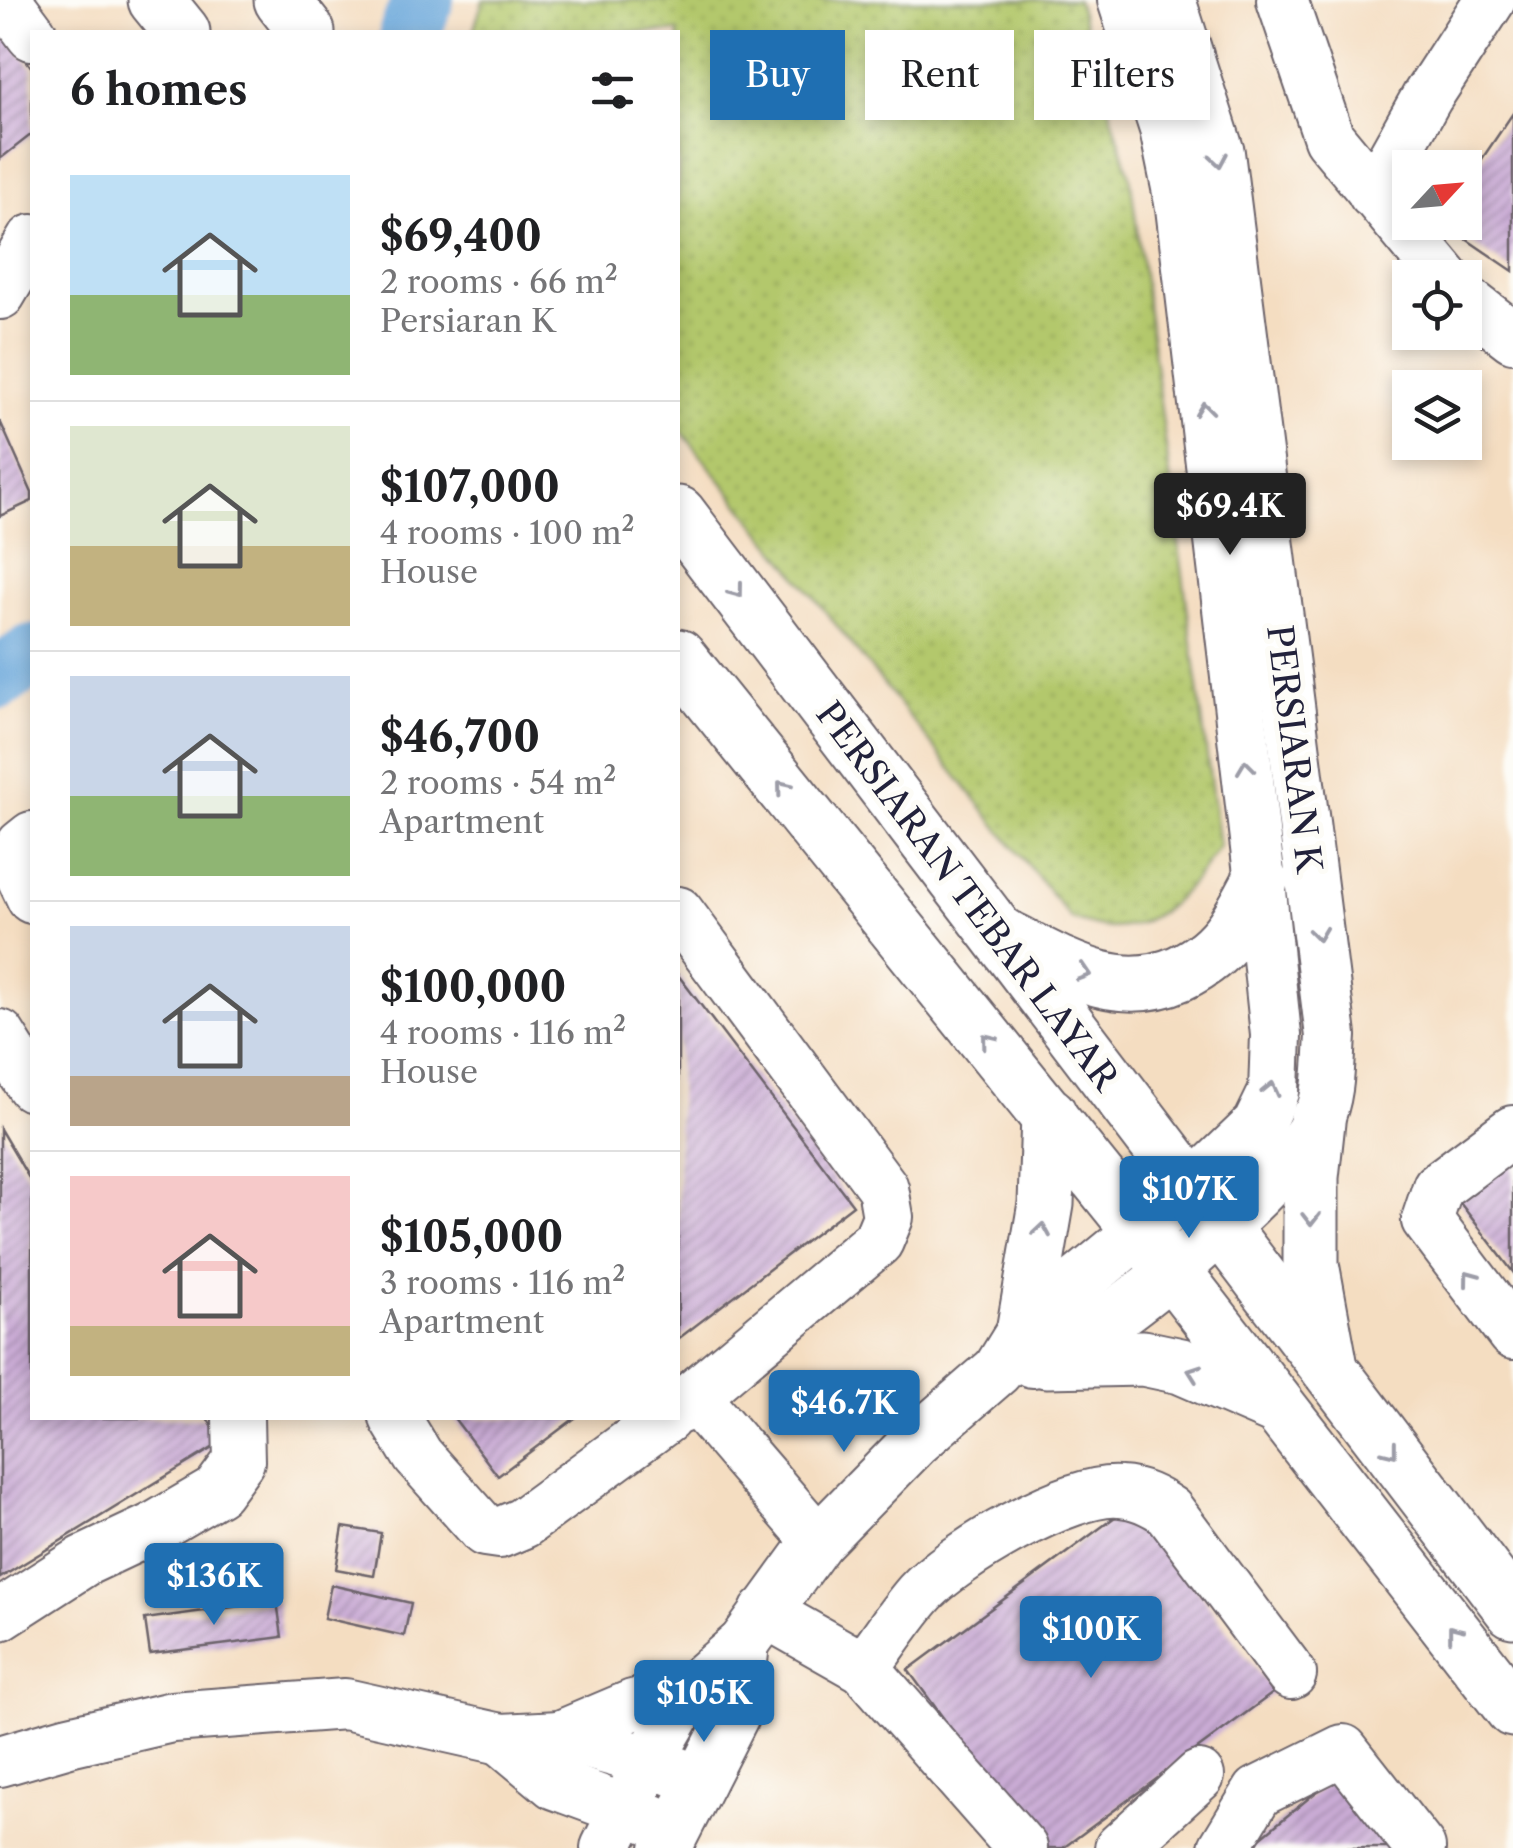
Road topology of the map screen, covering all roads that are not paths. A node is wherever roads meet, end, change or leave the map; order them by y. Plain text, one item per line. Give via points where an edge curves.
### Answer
1 (6, 0) edge
2 (156, 0) edge
3 (282, 0) edge
4 (1123, 0) edge
5 (1170, 0) edge
6 (1282, 0) edge
7 (1490, 0) edge
8 (180, 30) edge
9 (305, 30) edge
10 (30, 32) edge
11 (1373, 194) junction
12 (30, 243) edge
13 (1430, 260) edge
14 (0, 294) edge
15 (1482, 313) edge
16 (1513, 337) edge
17 (680, 517) edge
18 (680, 659) edge
19 (30, 838) edge
20 (1260, 882) junction
21 (30, 895) edge
22 (680, 915) edge
23 (996, 932) junction
24 (0, 1035) edge
25 (30, 1083) edge
26 (1049, 1115) junction
27 (1317, 1122) junction
28 (1513, 1131) edge
29 (1205, 1209) junction
30 (1156, 1250) junction
31 (1513, 1334) edge
32 (1023, 1352) junction
33 (1332, 1374) junction
34 (680, 1407) edge
35 (680, 1409) edge
36 (1283, 1410) junction
37 (238, 1420) edge
38 (396, 1420) edge
39 (663, 1420) edge
40 (818, 1541) junction
41 (1513, 1610) edge
42 (0, 1614) edge
43 (755, 1628) junction
44 (864, 1668) junction
45 (1291, 1674) dead end
46 (690, 1690) junction
47 (1513, 1709) edge
48 (558, 1760) junction
49 (648, 1761) junction
50 (0, 1762) edge
51 (1198, 1776) dead end
52 (700, 1781) junction
53 (615, 1829) edge
54 (672, 1839) edge
55 (578, 1848) edge
56 (1022, 1848) edge
57 (1120, 1848) edge
58 (1224, 1848) edge
59 (1420, 1848) edge

1 - 10 street
2 - 8 main road
3 - 9 main road
20 -> 4 street, PERSIARAN K via 1181,207 1165,130
5 -> 27 street, PERSIARAN K via 1219,152 1330,1036 1326,1096
6 - 11 street via 1329,138
7 - 11 street
11 - 13 street
12 - 14 street
15 - 16 street
17 -> 23 main road, PERSIARAN TEBAR LAYAR
26 -> 18 main road, PERSIARAN TEBAR LAYAR
19 - 21 street via 16,864
23 -> 20 main road via 1075,972 1125,985 1159,982 1200,964 1232,932
29 -> 20 street, PERSIARAN K via 1274,1092 1276,1036
22 - 34 street via 883,1188 888,1217 878,1241
23 - 29 main road, PERSIARAN TEBAR LAYAR
24 - 25 street
26 - 30 main road, PERSIARAN TEBAR LAYAR
32 -> 26 main road via 1046,1204
27 - 29 street, PERSIARAN K via 1286,1164
27 -> 33 main road via 1311,1264
31 -> 28 street via 1427,1220 1438,1188
29 - 30 street
29 - 33 main road, PERSIARAN TEBAR LAYAR
30 - 32 street
30 - 36 main road, PERSIARAN TEBAR LAYAR
36 -> 32 main road via 1182,1366
32 - 40 street via 916,1441
33 -> 41 main road, PERSIARAN TEBAR LAYAR
35 - 40 street
47 -> 36 main road, PERSIARAN TEBAR LAYAR
37 - 42 street via 239,1461 218,1492 84,1561
38 - 39 street via 418,1456 485,1531 499,1533 523,1523
40 - 43 street
43 - 44 street
43 - 46 street
43 - 52 street via 737,1709
44 - 45 street via 920,1593 960,1557 1076,1498 1118,1491 1169,1512
44 - 56 street
46 - 48 street via 634,1704
46 - 49 street
48 - 49 street
48 - 50 street via 501,1739 345,1704 172,1718
48 - 53 street
48 - 55 street
49 - 52 street
49 - 53 street
51 - 57 street
52 - 54 street
53 - 54 street
58 - 59 street via 1258,1792 1343,1750

